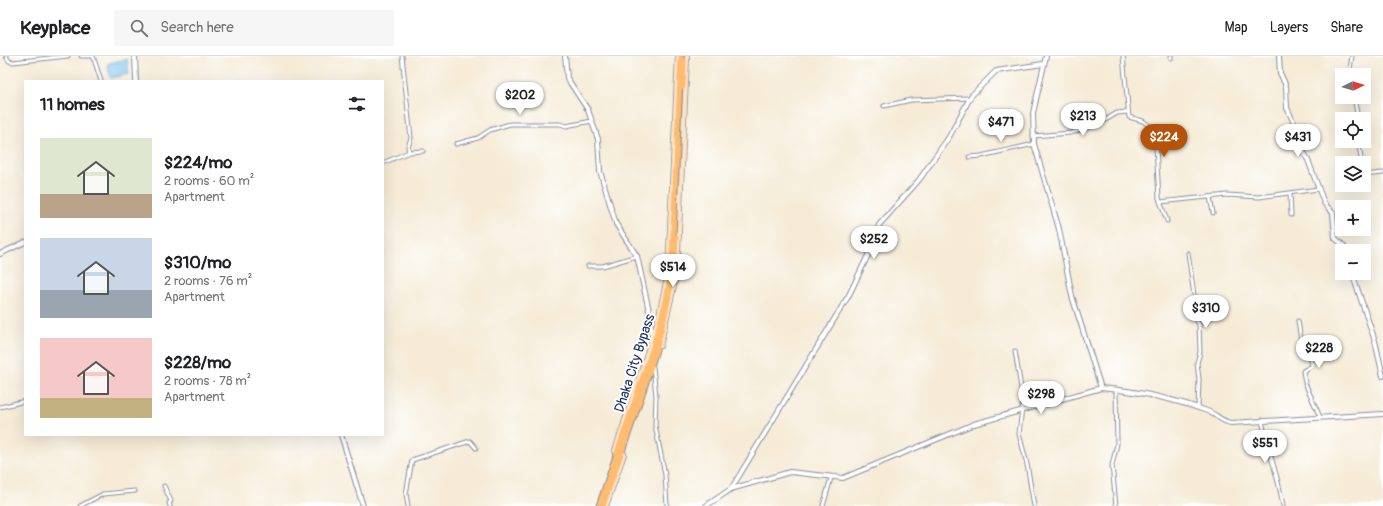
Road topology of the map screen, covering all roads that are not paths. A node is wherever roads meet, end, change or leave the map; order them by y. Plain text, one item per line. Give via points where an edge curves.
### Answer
1 (6, 56) edge
2 (68, 56) edge
3 (81, 56) edge
4 (92, 56) edge
5 (135, 56) edge
6 (402, 56) edge
7 (565, 56) edge
8 (680, 56) edge
9 (686, 56) edge
10 (1046, 56) edge
11 (1123, 56) edge
12 (1279, 56) edge
13 (1352, 56) edge
14 (1043, 64) junction
15 (1349, 68) edge
16 (101, 80) edge
17 (136, 80) edge
18 (969, 98) junction
19 (884, 106) dead end
20 (1128, 112) junction
21 (592, 121) junction
22 (1033, 136) junction
23 (456, 144) dead end
24 (1034, 144) junction
25 (423, 151) dead end
26 (409, 152) junction
27 (969, 157) dead end
28 (384, 163) edge
29 (1383, 173) edge
30 (1371, 174) edge
31 (1318, 190) junction
32 (1290, 194) junction
33 (1210, 197) junction
34 (1160, 202) junction
35 (1212, 213) dead end
36 (1291, 215) dead end
37 (1167, 221) dead end
38 (24, 242) edge
39 (1342, 244) edge
40 (1188, 253) dead end
41 (0, 254) edge
42 (637, 256) junction
43 (588, 266) dead end
44 (1354, 280) edge
45 (1298, 321) dead end
46 (652, 338) junction
47 (1015, 351) dead end
48 (653, 367) junction
49 (1383, 376) edge
50 (1101, 388) junction
51 (1116, 389) junction
52 (24, 401) edge
53 (0, 407) edge
54 (1198, 408) junction
55 (1021, 412) junction
56 (1383, 414) edge
57 (1320, 417) junction
58 (1262, 420) junction
59 (341, 436) edge
60 (476, 448) dead end
61 (831, 478) junction
62 (164, 486) dead end
63 (731, 489) junction
64 (135, 491) dead end
65 (362, 505) edge
66 (80, 506) edge
67 (170, 506) edge
68 (408, 506) edge
69 (598, 506) edge
70 (605, 506) edge
71 (667, 506) edge
72 (706, 506) edge
73 (823, 506) edge
74 (1034, 506) edge
75 (1116, 506) edge
76 (1283, 506) edge

1 - 2 street via 13,62
3 - 4 street
4 - 16 street
5 - 17 street
6 - 26 street via 411,138
7 - 21 street via 567,78
8 - 46 main road via 668,274
8 - 69 highway, Dhaka City Bypass via 671,274 657,334
9 - 48 main road via 677,273
9 - 70 highway, Dhaka City Bypass via 676,254 670,300 657,348
10 - 14 street
11 - 20 street
12 - 31 street via 1280,73 1286,86 1287,108 1294,123 1296,138 1308,160
13 - 15 street via 1353,61
14 - 18 street via 996,70
14 - 22 street via 1033,113
18 - 19 street via 911,100
18 - 63 street via 949,137 919,180 879,225 849,295
20 - 22 street via 1071,133
20 - 34 street via 1130,118 1143,121 1154,129
21 - 23 street via 566,126 510,124 490,130 478,138
21 - 42 street via 599,145 600,172 616,224
22 - 24 street
24 - 27 street
24 - 50 street via 1059,229 1072,296
25 - 26 street
26 - 28 street
29 - 30 street
31 - 32 street
31 - 39 street via 1324,204 1333,213 1335,238
32 - 33 street
32 - 36 street
33 - 34 street
33 - 35 street
34 - 37 street
38 - 41 street
40 - 54 street via 1194,294 1198,303
42 - 43 street via 603,266
42 - 46 street via 649,310
44 - 49 street via 1375,341
45 - 57 street via 1301,340 1310,355 1312,366 1303,371 1305,383
46 - 69 main road
47 - 55 street via 1022,393
48 - 70 main road
48 - 71 street via 655,425 665,475
50 - 51 street
50 - 55 street
51 - 54 street
51 - 75 street via 1117,444 1112,465
52 - 53 street
54 - 58 street via 1226,422
55 - 61 street via 974,424 843,478
55 - 74 street via 1019,434
56 - 57 street
57 - 58 street
58 - 76 street
59 - 65 street
60 - 68 street via 470,441 412,460 406,494
61 - 63 street via 790,472
61 - 73 street
62 - 67 street via 171,501
63 - 72 street
64 - 66 street via 103,494

